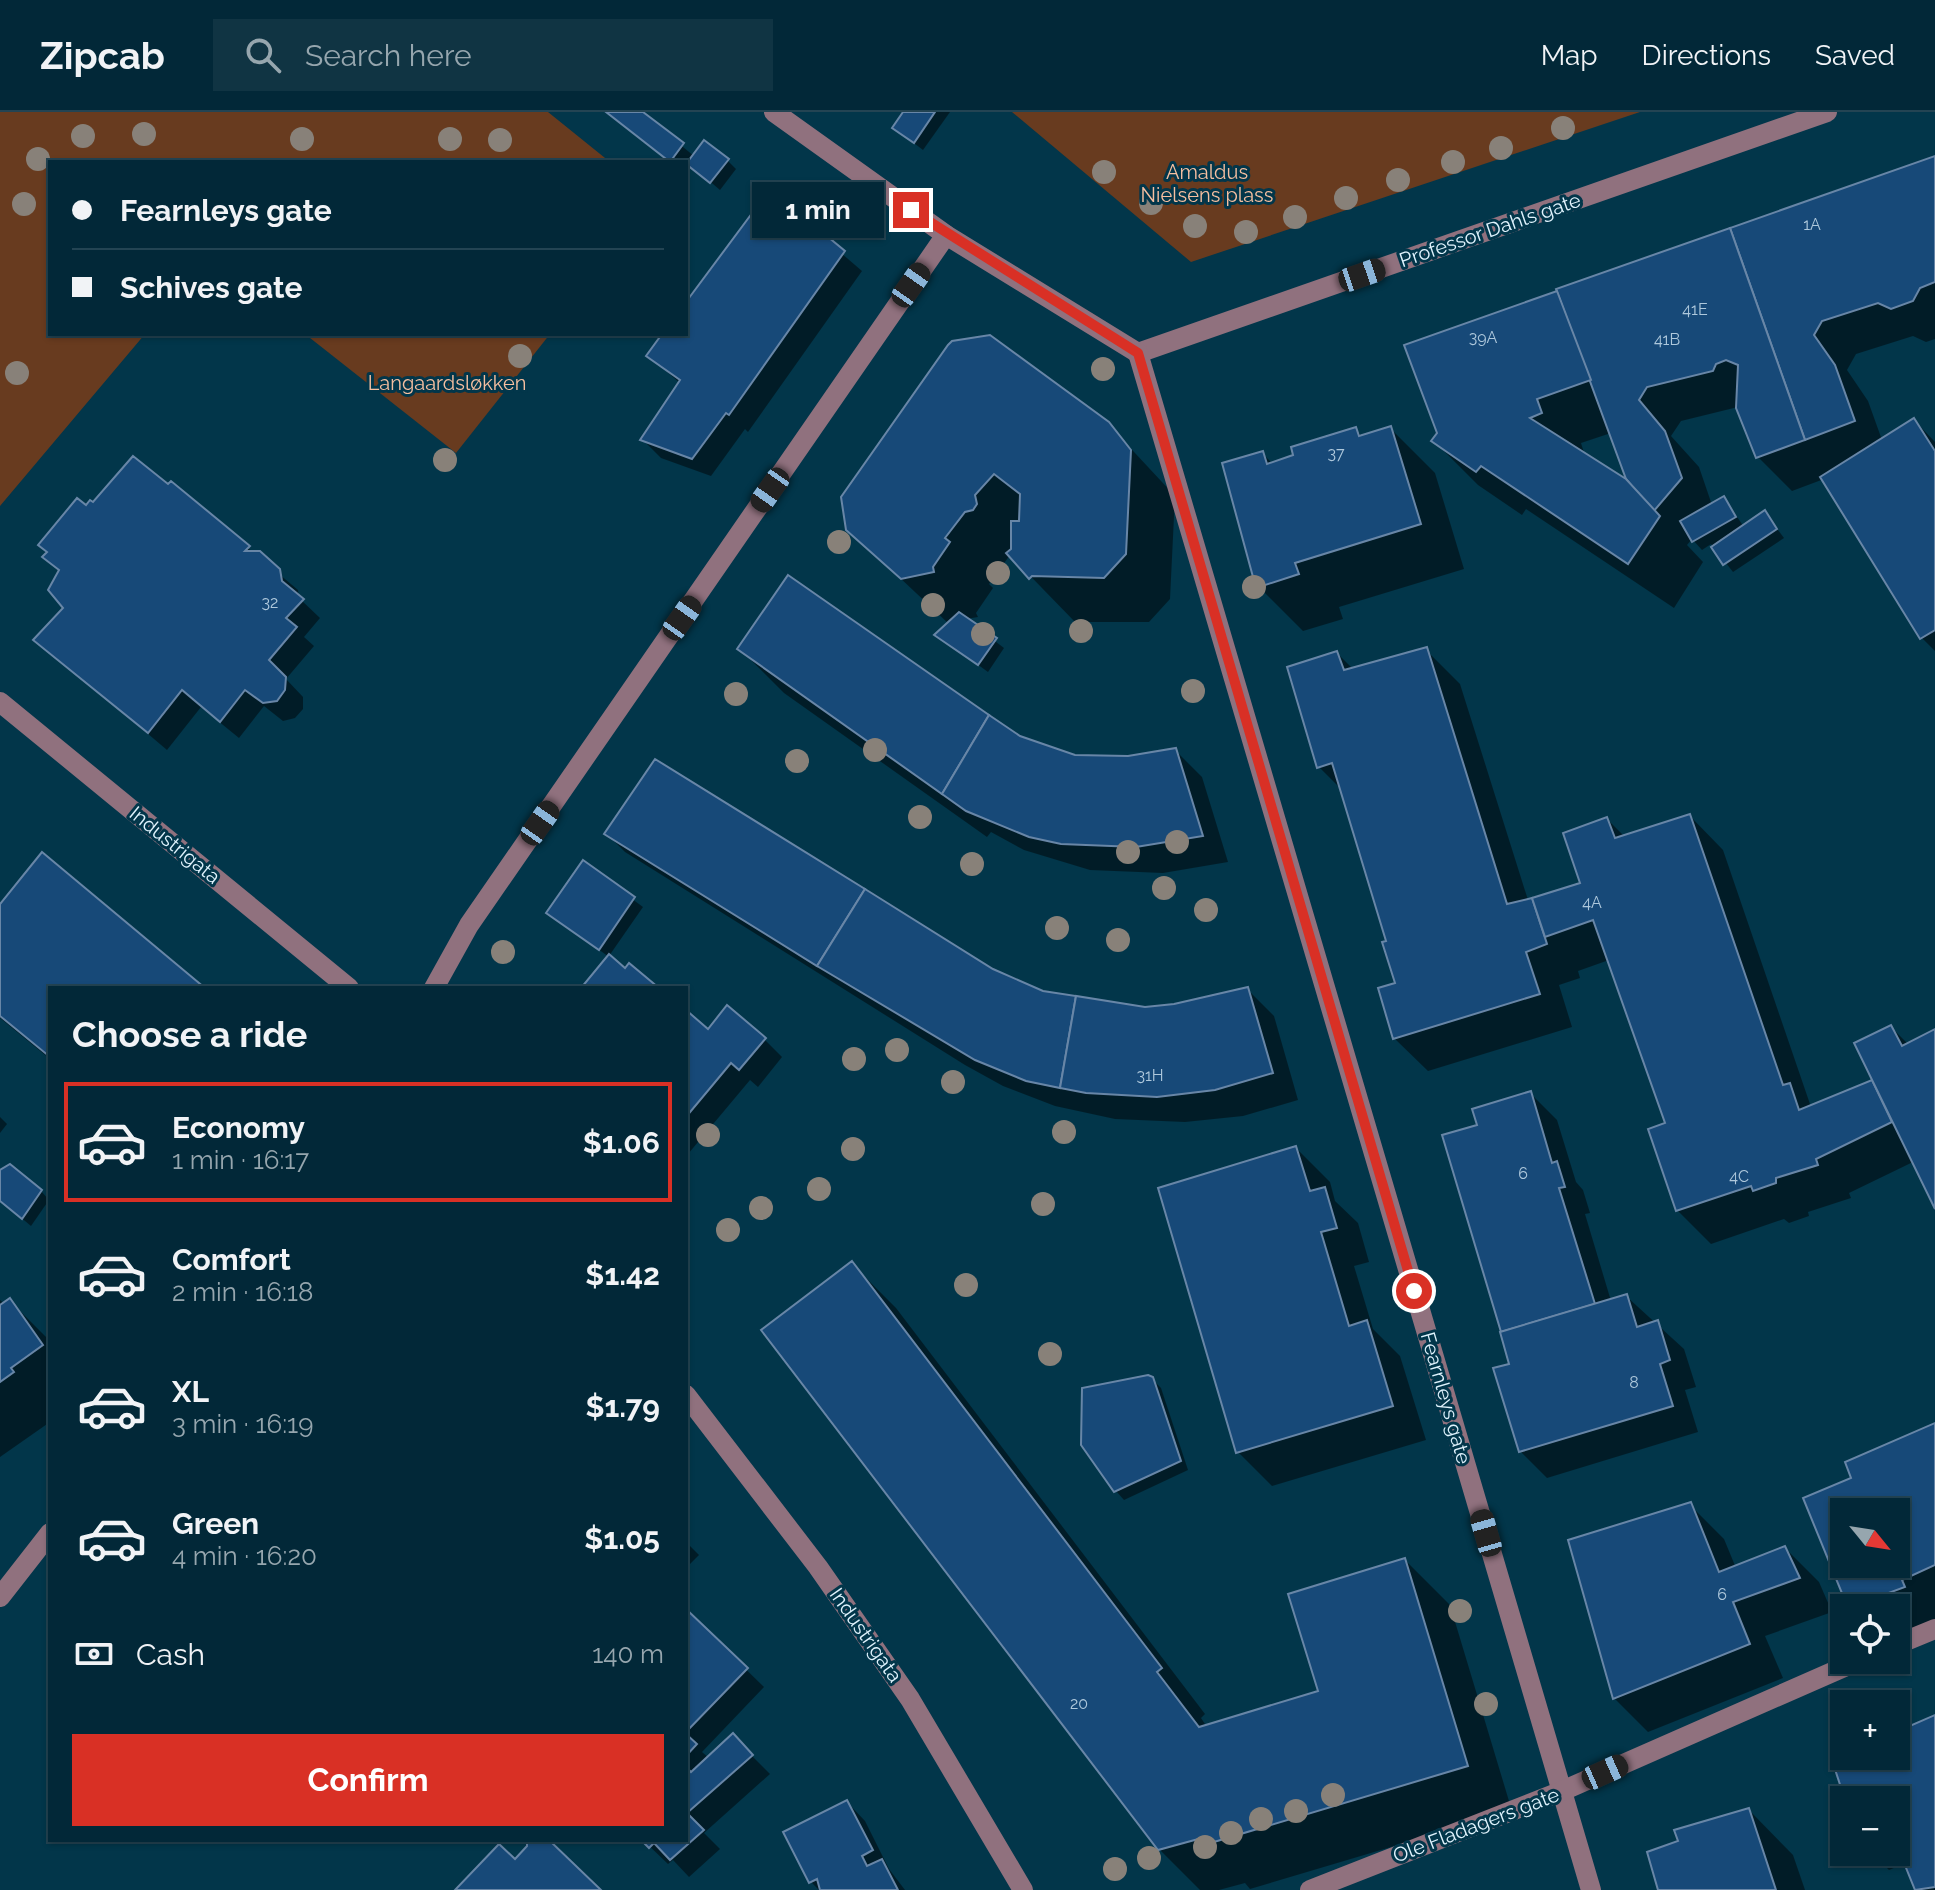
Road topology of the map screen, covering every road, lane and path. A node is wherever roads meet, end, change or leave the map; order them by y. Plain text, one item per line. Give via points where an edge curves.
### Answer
1 (774, 112) edge
2 (1827, 112) edge
3 (946, 235) junction
4 (1138, 353) junction
5 (0, 702) edge
6 (347, 986) edge
7 (435, 986) edge
8 (688, 1398) edge
9 (48, 1536) edge
10 (0, 1597) edge
11 (1935, 1629) edge
12 (1910, 1639) edge
13 (1830, 1673) edge
14 (1562, 1791) junction
15 (1023, 1890) edge
16 (1310, 1890) edge
17 (1591, 1890) edge

1 - 3 street
2 - 4 street, Professor Dahls gate
3 - 4 street
3 - 7 street via 469,925
4 - 14 street, Fearnleys gate
5 - 6 street, Industrigata
8 - 15 street, Industrigata via 818,1567 910,1699
9 - 10 street
11 - 12 street
13 - 14 street, Ole Fladagers gate
14 - 16 street, Ole Fladagers gate
14 - 17 street, Fearnleys gate

